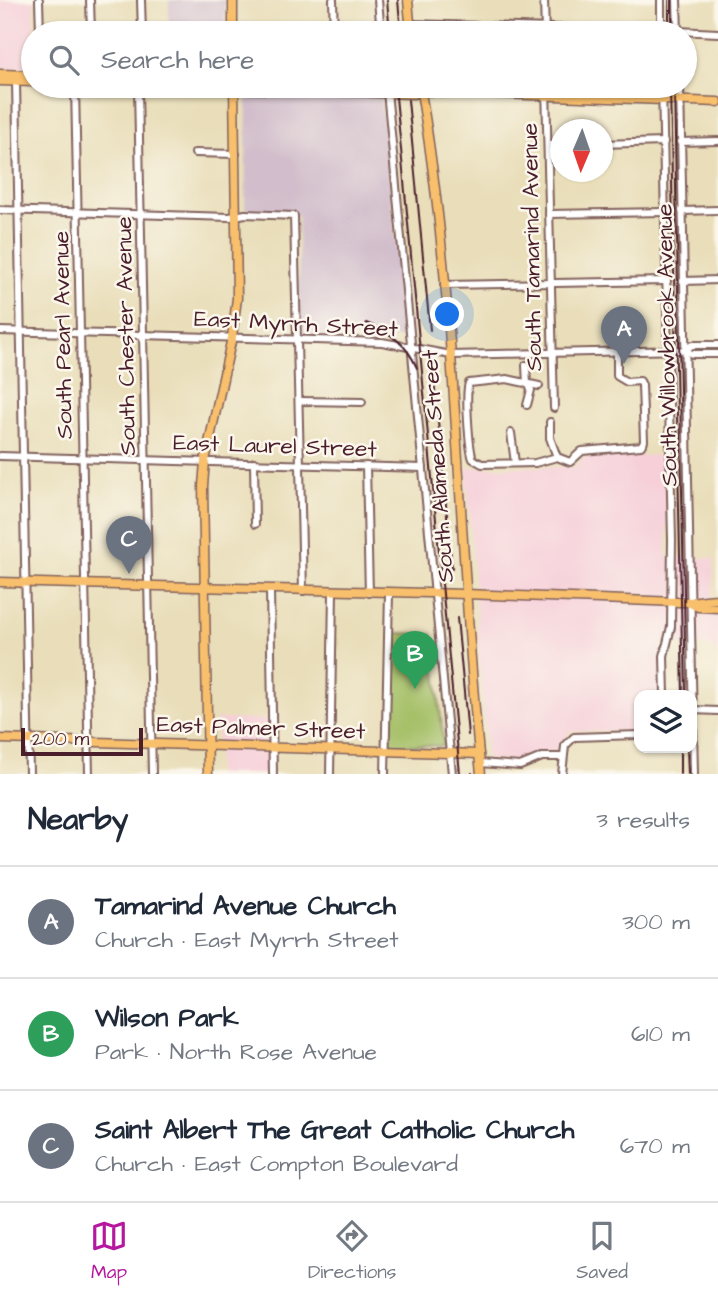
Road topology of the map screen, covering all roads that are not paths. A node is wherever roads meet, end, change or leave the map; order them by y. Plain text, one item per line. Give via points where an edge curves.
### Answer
1 (39, 0) edge
2 (90, 0) edge
3 (141, 0) edge
4 (233, 0) edge
5 (333, 0) edge
6 (378, 0) edge
7 (408, 0) edge
8 (544, 0) edge
9 (661, 0) edge
10 (677, 0) edge
11 (40, 21) edge
12 (91, 21) edge
13 (142, 21) edge
14 (233, 21) edge
15 (334, 21) edge
16 (380, 21) edge
17 (410, 21) edge
18 (545, 21) edge
19 (661, 21) edge
20 (678, 21) edge
21 (697, 32) edge
22 (718, 33) edge
23 (0, 74) edge
24 (21, 75) edge
25 (0, 81) edge
26 (16, 82) junction
27 (21, 82) edge
28 (75, 98) edge
29 (138, 98) edge
30 (234, 98) edge
31 (388, 98) edge
32 (422, 98) edge
33 (547, 98) edge
34 (585, 98) edge
35 (662, 100) junction
36 (677, 100) junction
37 (718, 102) edge
38 (718, 141) edge
39 (664, 142) junction
40 (680, 142) junction
41 (613, 144) edge
42 (548, 145) joint
43 (195, 153) dead end
44 (236, 154) junction
45 (718, 210) edge
46 (0, 211) edge
47 (18, 211) junction
48 (682, 211) junction
49 (665, 212) junction
50 (78, 213) junction
51 (549, 214) junction
52 (140, 215) junction
53 (238, 215) junction
54 (718, 280) edge
55 (667, 281) junction
56 (684, 281) junction
57 (551, 283) junction
58 (444, 285) junction
59 (0, 331) edge
60 (20, 332) junction
61 (81, 333) junction
62 (143, 335) junction
63 (232, 337) junction
64 (297, 339) junction
65 (718, 345) edge
66 (412, 347) junction
67 (671, 350) junction
68 (685, 350) junction
69 (617, 351) junction
70 (552, 353) junction
71 (718, 354) edge
72 (451, 355) junction
73 (526, 365) dead end
74 (528, 385) junction
75 (539, 386) dead end
76 (300, 401) junction
77 (362, 402) dead end
78 (527, 405) dead end
79 (554, 408) dead end
80 (550, 422) dead end
81 (511, 433) dead end
82 (0, 456) edge
83 (23, 456) junction
84 (557, 457) junction
85 (83, 458) junction
86 (146, 460) junction
87 (205, 461) junction
88 (254, 463) junction
89 (515, 463) junction
90 (301, 464) junction
91 (366, 466) junction
92 (423, 468) junction
93 (255, 524) dead end
94 (0, 582) edge
95 (27, 583) junction
96 (85, 584) junction
97 (148, 586) junction
98 (204, 588) junction
99 (270, 590) junction
100 (303, 591) junction
101 (333, 592) junction
102 (369, 593) junction
103 (389, 593) junction
104 (436, 593) junction
105 (466, 594) junction
106 (718, 599) edge
107 (671, 602) junction
108 (690, 603) junction
109 (718, 608) edge
110 (664, 690) edge
111 (692, 690) edge
112 (697, 710) edge
113 (718, 711) edge
114 (634, 735) edge
115 (0, 739) edge
116 (29, 740) junction
117 (89, 741) junction
118 (151, 743) junction
119 (207, 746) junction
120 (273, 747) junction
121 (331, 750) junction
122 (385, 752) junction
123 (450, 753) junction
124 (694, 753) edge
125 (562, 757) junction
126 (479, 759) junction
127 (29, 774) edge
128 (89, 774) edge
129 (152, 774) edge
130 (208, 774) edge
131 (273, 774) edge
132 (330, 774) edge
133 (385, 774) edge
134 (452, 774) edge
135 (481, 774) edge
136 (562, 774) edge
137 (694, 774) edge

1 - 11 street
2 - 12 street
3 - 13 street
4 - 14 main road
5 - 15 street
6 - 16 street
7 - 17 main road
8 - 18 street
9 - 19 street
10 - 20 street
21 - 22 street
23 - 24 main road
25 - 26 main road
26 - 27 main road
26 - 47 street
28 - 50 street, South Pearl Avenue
29 - 52 street, South Chester Avenue
30 - 44 main road
31 - 66 street, South Alameda Street
32 - 58 main road, South Alameda Street
33 - 42 street, South Tamarind Avenue
34 - 35 main road
35 - 36 main road
35 - 39 street, South Willowbrook Avenue
36 - 37 main road
36 - 40 street, South Willowbrook Avenue
38 - 40 street
39 - 41 street
39 - 49 street, South Willowbrook Avenue
40 - 48 street, South Willowbrook Avenue
42 - 51 street, South Tamarind Avenue
43 - 44 street
44 - 53 main road
45 - 48 street
46 - 47 street
47 - 50 street
47 - 60 street
48 - 56 street, South Willowbrook Avenue
49 - 51 street
49 - 55 street, South Willowbrook Avenue
50 - 52 street
50 - 61 street, South Pearl Avenue
51 - 57 street, South Tamarind Avenue
52 - 53 street
52 - 62 street, South Chester Avenue
53 - 63 main road
53 - 64 street via 294,216
54 - 56 street
55 - 57 street
55 - 67 street, South Willowbrook Avenue
56 - 68 street, South Willowbrook Avenue
57 - 58 street
57 - 70 street, South Tamarind Avenue
58 - 72 main road, South Alameda Street
59 - 60 street, East Myrrh Street
60 - 61 street, East Myrrh Street
60 - 83 street
61 - 62 street, East Myrrh Street
61 - 85 street, South Pearl Avenue
62 - 63 street, East Myrrh Street
62 - 86 street, South Chester Avenue
63 - 64 street, East Myrrh Street
63 - 87 main road
64 - 66 street, East Myrrh Street
64 - 76 street
65 - 68 street via 692,345
66 - 72 street, East Myrrh Street
66 - 92 street, South Alameda Street
67 - 68 street, East Myrrh Street
67 - 69 street, East Myrrh Street
67 - 107 street, South Willowbrook Avenue
68 - 71 street
68 - 108 street, South Willowbrook Avenue
69 - 70 street, East Myrrh Street
69 - 84 street via 617,376 642,385 641,446 582,451 570,462
70 - 72 street, East Myrrh Street
70 - 79 street, South Tamarind Avenue
72 - 105 main road, South Alameda Street
73 - 74 street
74 - 75 street
74 - 78 street
74 - 89 street via 490,379 469,383 467,388 473,459 482,464
76 - 77 street
76 - 90 street
80 - 84 street
81 - 89 street
82 - 83 street, East Laurel Street
83 - 85 street, East Laurel Street
83 - 95 street
84 - 89 street
85 - 86 street, East Laurel Street
85 - 96 street, South Pearl Avenue
86 - 87 street, East Laurel Street
86 - 97 street, South Chester Avenue
87 - 88 street, East Laurel Street
87 - 98 main road
88 - 90 street, East Laurel Street
88 - 93 street
90 - 91 street, East Laurel Street
90 - 100 street
91 - 92 street, East Laurel Street
91 - 102 street
92 - 104 street, South Alameda Street
94 - 95 main road
95 - 96 main road
95 - 116 street
96 - 97 main road
96 - 117 street, South Pearl Avenue
97 - 98 main road
97 - 118 street, South Chester Avenue
98 - 99 main road
98 - 119 main road
99 - 100 main road
99 - 120 street
100 - 101 main road
101 - 102 main road
101 - 121 street
102 - 103 main road
103 - 104 main road
103 - 122 street
104 - 105 main road
104 - 123 street, South Alameda Street
105 - 107 main road
105 - 126 main road, South Alameda Street
106 - 108 main road
107 - 108 main road
107 - 110 street, South Willowbrook Avenue
108 - 109 main road
108 - 111 street, South Willowbrook Avenue
112 - 113 street
114 - 125 street via 583,735 568,740
115 - 116 main road, East Palmer Street
116 - 117 main road, East Palmer Street
116 - 127 street
117 - 118 main road, East Palmer Street
117 - 128 street, South Pearl Avenue
118 - 119 main road, East Palmer Street
118 - 129 street, South Chester Avenue
119 - 120 main road, East Palmer Street
119 - 130 main road
120 - 121 main road, East Palmer Street
120 - 131 street
121 - 122 main road, East Palmer Street
121 - 132 street
122 - 123 main road, East Palmer Street
122 - 133 street
123 - 126 main road, East Palmer Street
123 - 134 street, South Alameda Street
124 - 137 street, South Willowbrook Avenue
125 - 126 street via 542,757 520,766
125 - 136 street
126 - 135 main road, South Alameda Street

